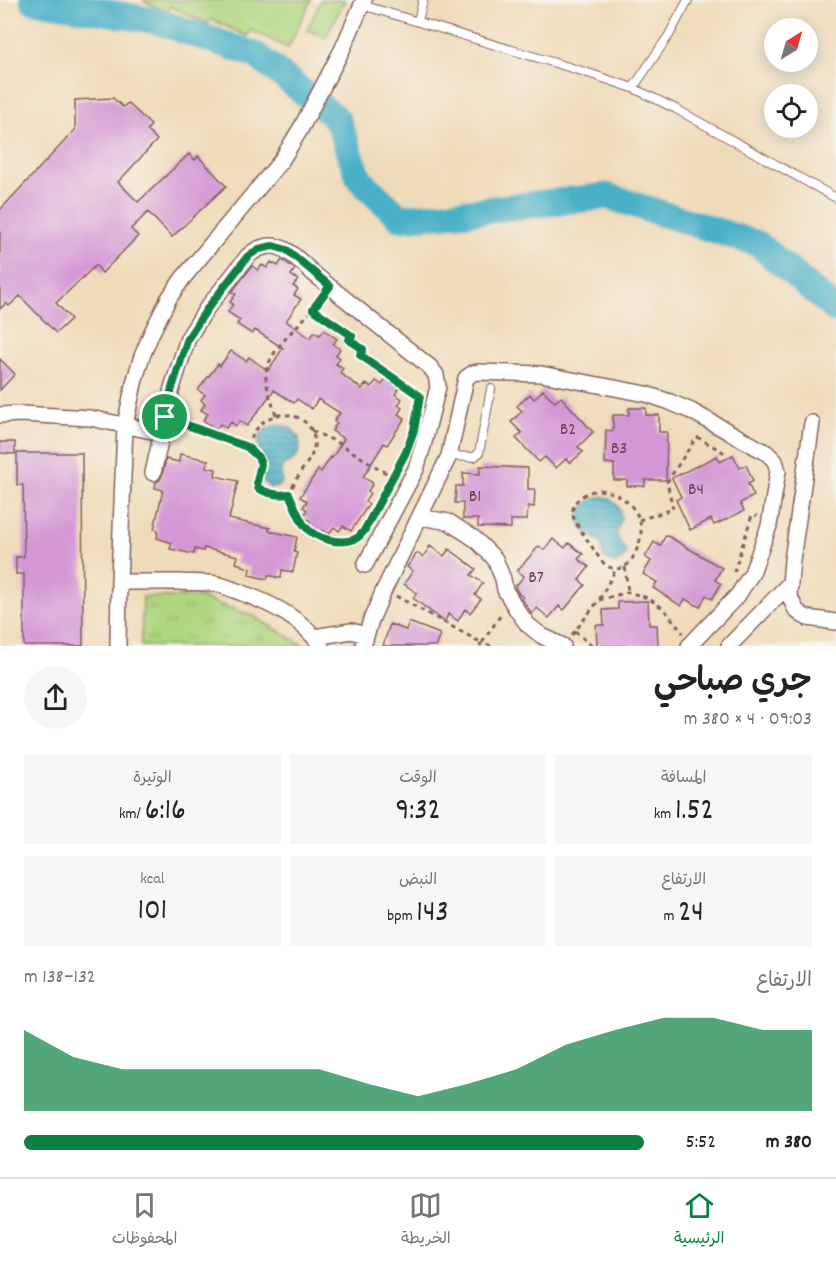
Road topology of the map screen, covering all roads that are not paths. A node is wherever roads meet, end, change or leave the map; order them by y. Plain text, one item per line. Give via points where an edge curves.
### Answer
1 (423, 0) edge
2 (688, 0) edge
3 (363, 2) edge
4 (418, 21) junction
5 (633, 88) junction
6 (836, 198) edge
7 (490, 389) dead end
8 (0, 415) edge
9 (812, 423) dead end
10 (125, 425) junction
11 (161, 433) junction
12 (449, 456) junction
13 (153, 473) dead end
14 (420, 517) junction
15 (365, 565) dead end
16 (119, 582) junction
17 (789, 584) junction
18 (836, 622) edge
19 (364, 640) edge
20 (318, 642) edge
21 (691, 645) edge
22 (118, 646) edge
23 (563, 646) edge
24 (729, 646) edge

1 - 4 lane
2 - 5 lane
3 - 4 lane
3 - 10 street via 342,50 281,161 169,298 141,359
4 - 5 lane
5 - 6 lane
7 - 12 lane via 479,453 474,457
8 - 10 street via 90,418
9 - 17 street
10 - 11 street
10 - 16 street
11 - 13 street
11 - 15 street via 188,338 217,295 253,252 273,246 287,250 430,367 438,381 416,469
12 - 14 street
12 - 21 street via 466,378 473,373 541,374 670,402 768,453 778,471 769,526 752,573 738,595
14 - 19 street
14 - 23 street via 448,522 476,539 495,559 516,610 533,630
16 - 20 street via 216,584 290,616
16 - 22 street
17 - 18 street via 792,603 802,615
17 - 24 street
19 - 20 street via 351,631

